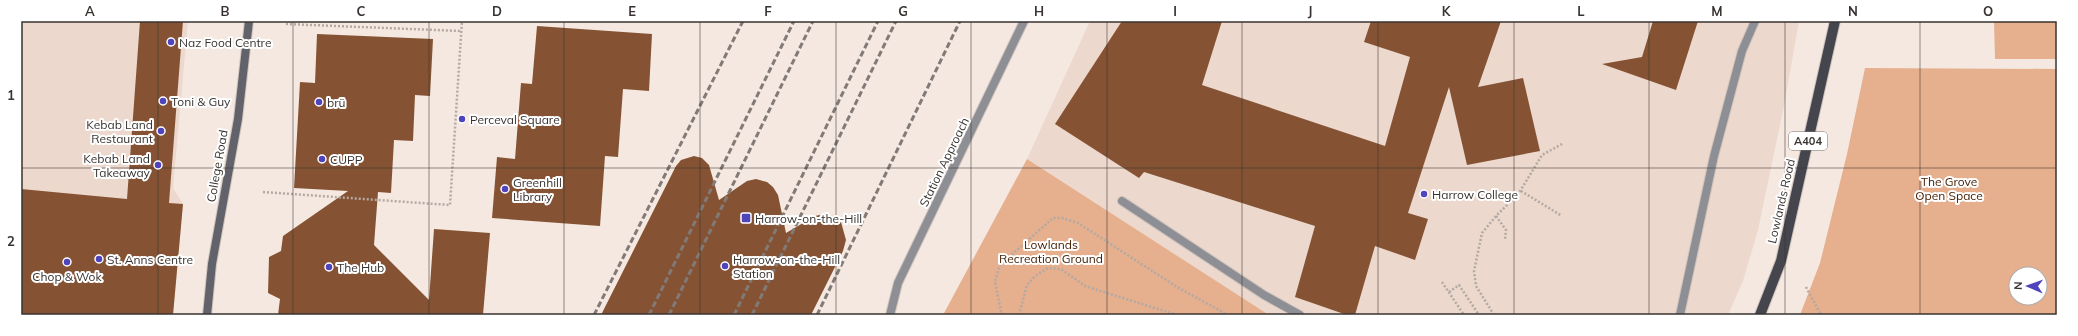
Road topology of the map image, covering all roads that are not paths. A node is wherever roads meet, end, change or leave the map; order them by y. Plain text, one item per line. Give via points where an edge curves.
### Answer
1 (249, 21) edge
2 (1024, 21) edge
3 (1755, 21) edge
4 (1835, 21) edge
5 (1122, 201) dead end
6 (207, 315) edge
7 (890, 315) edge
8 (1300, 315) edge
9 (1680, 315) edge
10 (1760, 315) edge

1 - 6 main road, College Road via 238,119 212,264
2 - 7 street, Station Approach via 898,283
3 - 9 street via 1742,51 1714,156
4 - 10 main road, Lowlands Road / A404 via 1781,261
5 - 8 street via 1264,295

